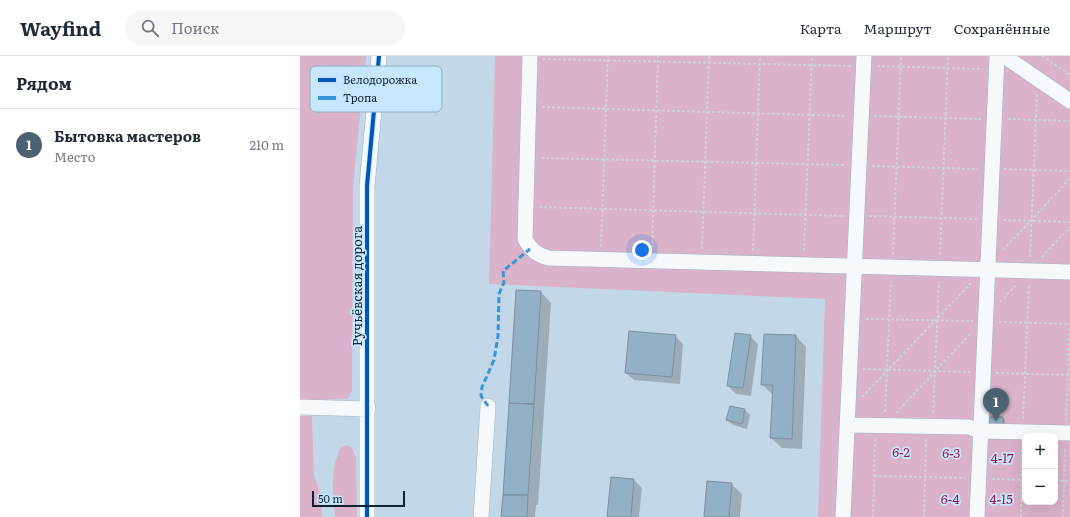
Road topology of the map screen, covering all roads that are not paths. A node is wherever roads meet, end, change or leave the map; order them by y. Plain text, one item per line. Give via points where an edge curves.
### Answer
1 (379, 56) edge
2 (1004, 56) edge
3 (530, 57) edge
4 (864, 61) edge
5 (996, 62) edge
6 (378, 66) edge
7 (1070, 101) edge
8 (374, 112) edge
9 (855, 266) junction
10 (987, 269) junction
11 (1070, 272) edge
12 (488, 406) dead end
13 (300, 408) edge
14 (368, 409) junction
15 (847, 419) junction
16 (980, 431) junction
17 (1068, 433) edge
18 (367, 517) edge
19 (481, 517) edge
20 (843, 517) edge
21 (977, 517) edge

1 - 6 street, Ручьёвская дорога
2 - 7 street via 1040,72
3 - 9 street via 525,239 538,255 548,258 601,260
4 - 9 street
5 - 10 street
8 - 14 street, Ручьёвская дорога via 367,186
9 - 10 street
9 - 15 street
10 - 11 street
10 - 16 street
12 - 19 street
13 - 14 street
14 - 18 street, Ручьёвская дорога
15 - 16 street via 880,425 969,427
15 - 20 street
16 - 17 street
16 - 21 street

